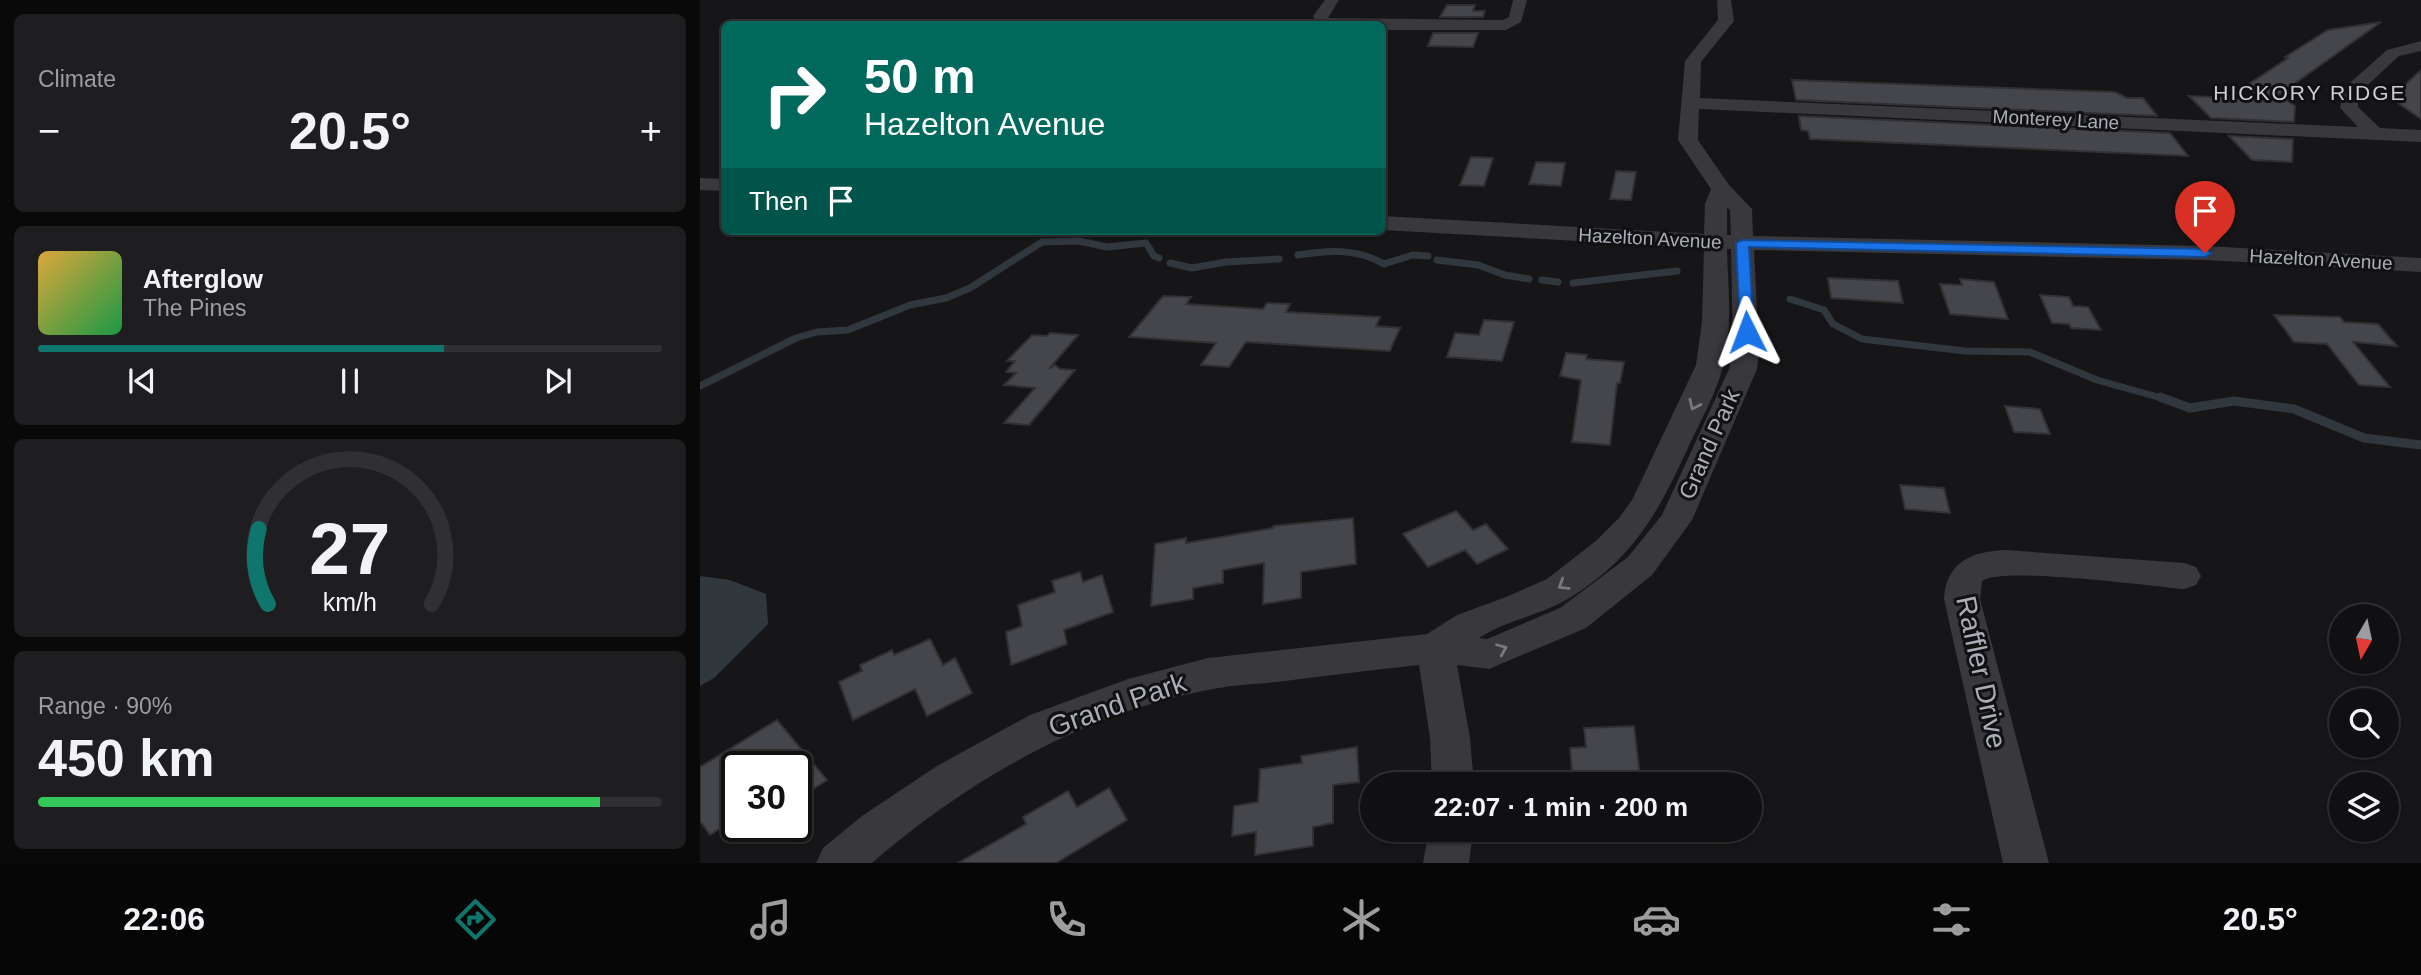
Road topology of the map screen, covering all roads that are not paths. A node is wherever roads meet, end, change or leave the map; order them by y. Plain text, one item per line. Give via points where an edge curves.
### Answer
1 (1332, 0) edge
2 (1520, 0) edge
3 (1724, 0) edge
4 (1324, 21) edge
5 (1386, 24) edge
6 (2421, 46) edge
7 (1692, 103) junction
8 (2375, 134) junction
9 (2421, 136) edge
10 (700, 184) edge
11 (721, 185) edge
12 (1386, 223) edge
13 (1728, 243) junction
14 (2421, 265) edge
15 (1710, 365) junction
16 (1743, 369) junction
17 (1646, 504) junction
18 (1676, 520) junction
19 (2184, 576) dead end
20 (1435, 648) junction
21 (1452, 772) edge
22 (1449, 842) edge
23 (839, 863) edge
24 (1446, 863) edge
25 (2026, 863) edge

1 - 4 street via 1321,16
2 - 5 street via 1516,19 1506,25
3 - 7 street via 1726,21 1693,61
6 - 8 street via 2393,53 2348,93 2349,108
7 - 8 street, Monterey Lane
7 - 13 street via 1688,141 1722,188 1716,204
8 - 9 street, Monterey Lane
10 - 11 street
12 - 13 street, Hazelton Avenue
13 - 14 street, Hazelton Avenue via 2179,252
13 - 15 street, Grand Park
13 - 16 street, Grand Park via 1747,332
15 - 16 street, Grand Park
15 -> 17 street, Grand Park
16 - 18 street, Grand Park
17 - 18 street, Grand Park
17 -> 20 street, Grand Park via 1608,550 1559,588 1470,625
20 -> 18 street, Grand Park via 1489,654 1573,618 1640,566
19 - 25 street, Raffler Drive via 1993,562 1969,571 1961,586 1962,599
20 - 21 street
20 - 23 street, Grand Park via 1208,674 1128,695 1044,727 951,779
22 - 24 street

